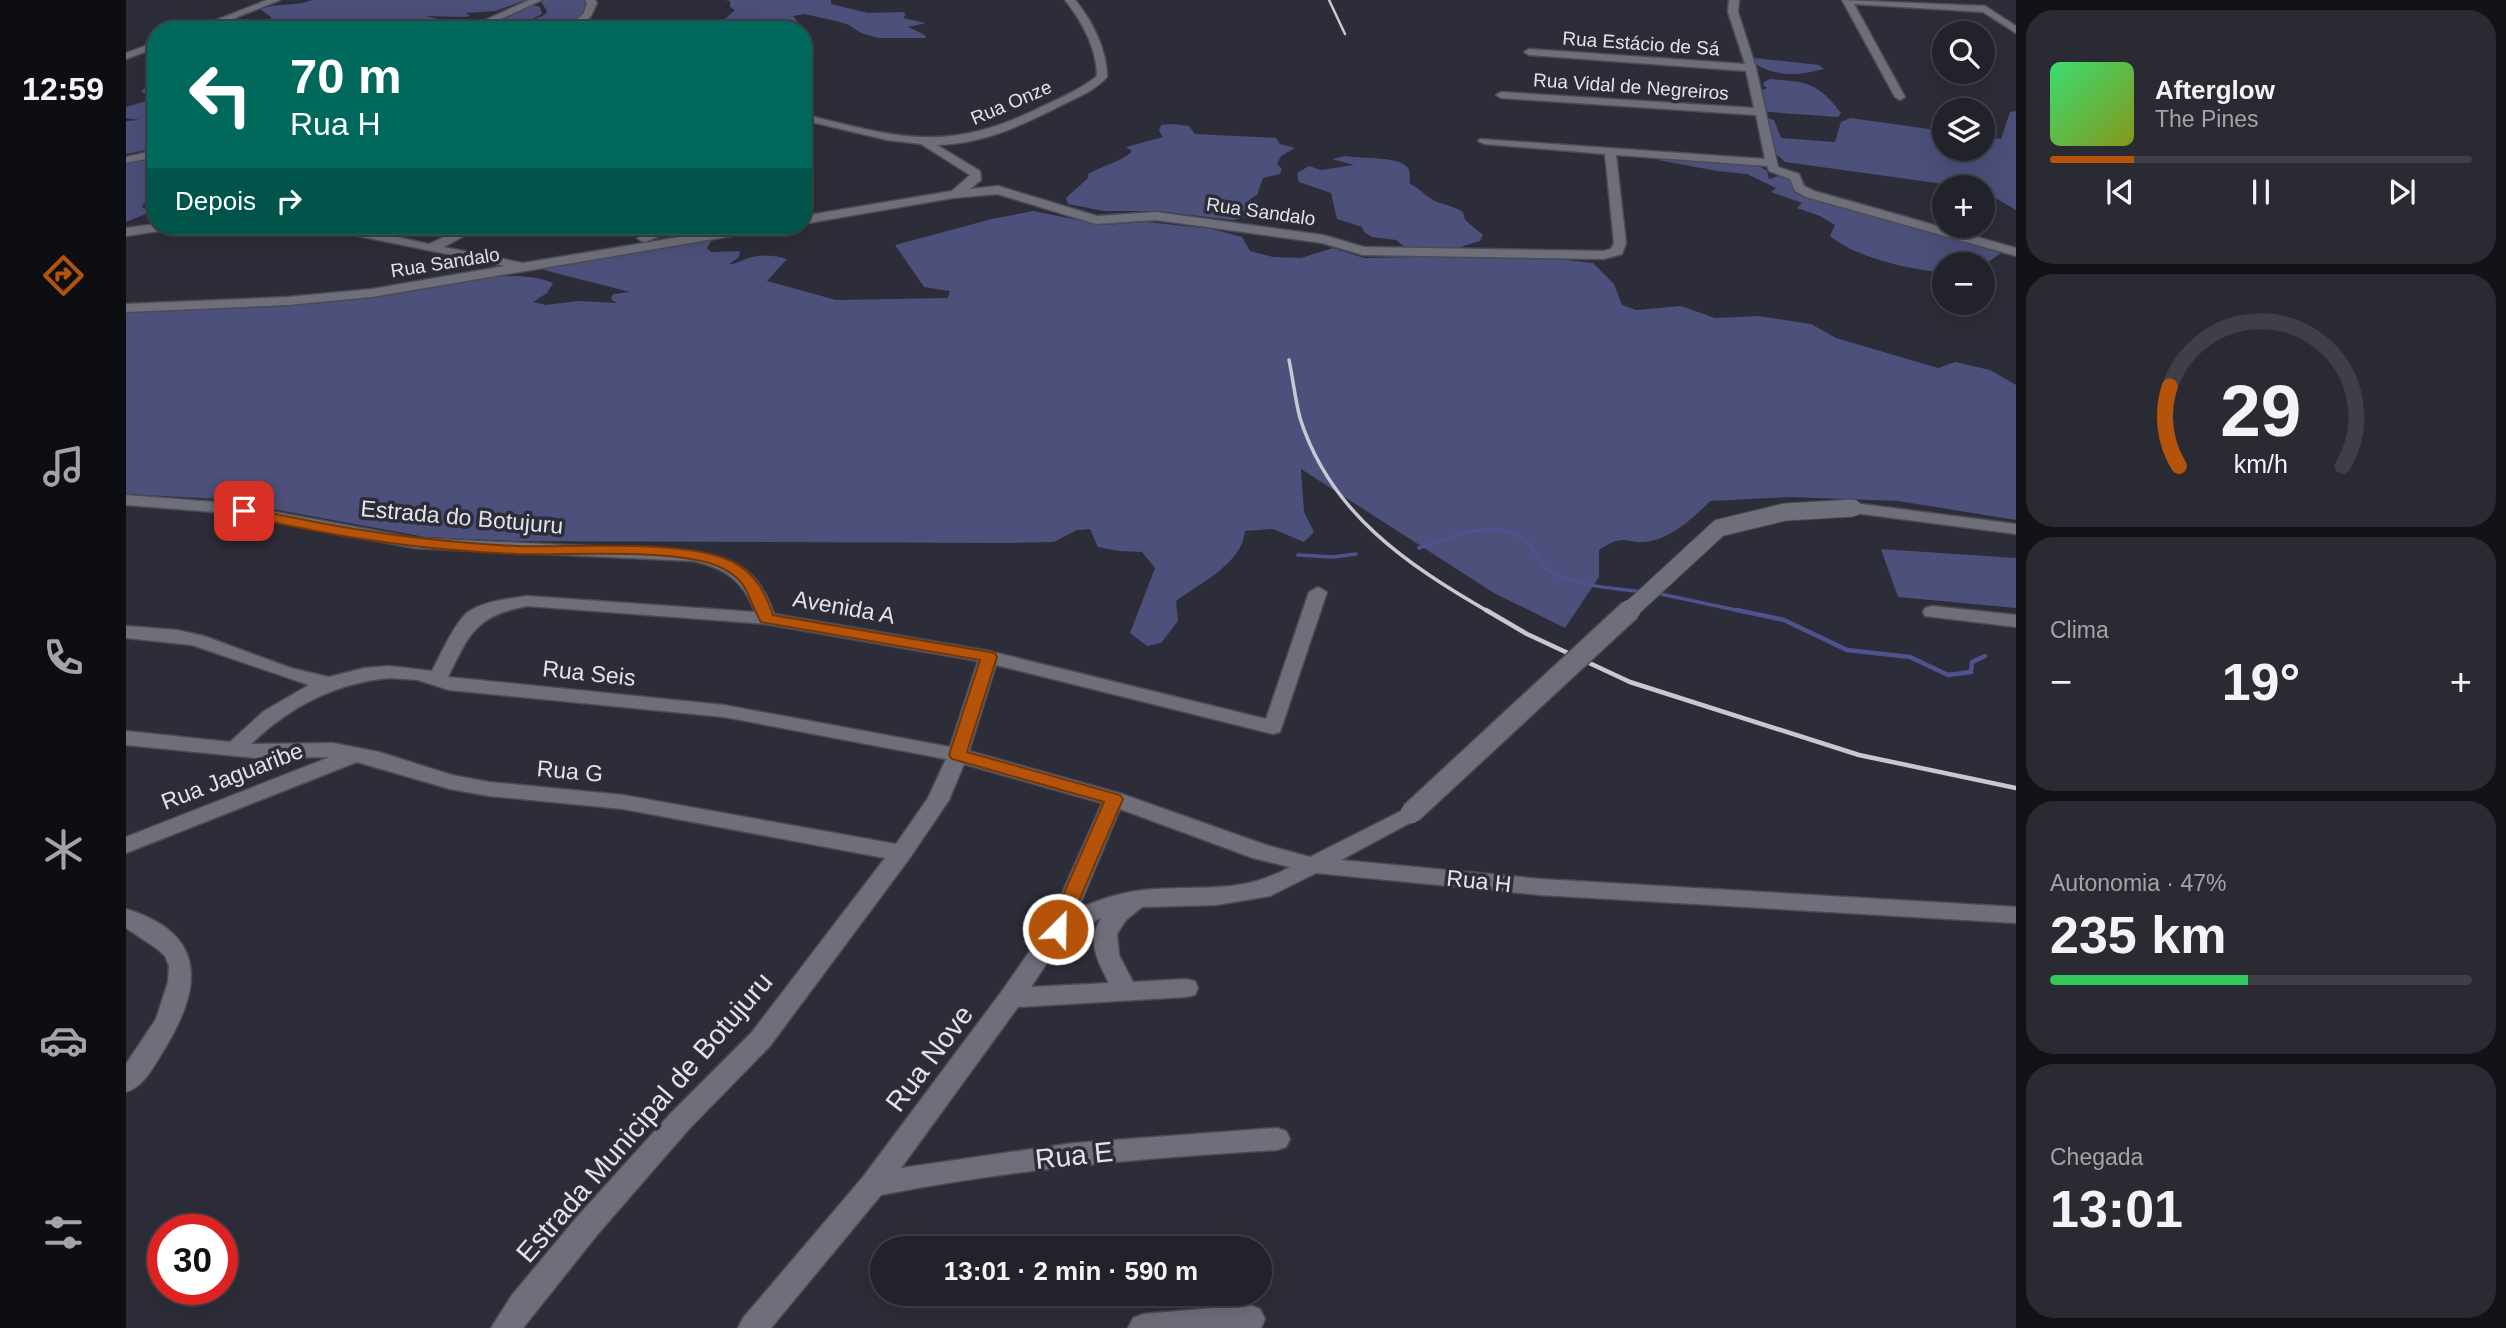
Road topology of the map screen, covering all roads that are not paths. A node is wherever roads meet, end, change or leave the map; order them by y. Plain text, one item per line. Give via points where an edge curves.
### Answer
1 (254, 0) edge
2 (275, 0) edge
3 (537, 0) edge
4 (590, 0) edge
5 (1070, 0) edge
6 (1734, 0) edge
7 (1848, 1) edge
8 (1983, 5) edge
9 (245, 12) junction
10 (220, 21) edge
11 (489, 21) edge
12 (581, 21) edge
13 (2016, 30) edge
14 (147, 48) edge
15 (1529, 52) dead end
16 (126, 56) edge
17 (1751, 68) junction
18 (1501, 95) dead end
19 (1900, 97) dead end
20 (1758, 112) junction
21 (812, 119) edge
22 (1484, 141) dead end
23 (925, 142) junction
24 (1611, 151) junction
25 (147, 155) edge
26 (126, 160) edge
27 (1769, 163) junction
28 (953, 194) junction
29 (812, 218) edge
30 (147, 229) edge
31 (126, 232) edge
32 (371, 235) edge
33 (458, 235) edge
34 (650, 235) edge
35 (713, 235) edge
36 (431, 248) junction
37 (2016, 252) edge
38 (589, 256) junction
39 (532, 267) junction
40 (126, 308) edge
41 (126, 500) edge
42 (2016, 529) edge
43 (1318, 592) dead end
44 (1932, 612) dead end
45 (766, 618) junction
46 (2016, 621) edge
47 (126, 632) edge
48 (989, 657) junction
49 (437, 681) junction
50 (332, 684) junction
51 (126, 738) edge
52 (235, 748) junction
53 (358, 754) junction
54 (958, 755) junction
55 (1114, 799) junction
56 (126, 845) edge
57 (901, 853) junction
58 (1311, 865) junction
59 (1139, 899) junction
60 (2016, 915) edge
61 (126, 918) edge
62 (1058, 929) junction
63 (1186, 988) dead end
64 (1126, 992) junction
65 (1011, 998) junction
66 (126, 1082) edge
67 (1277, 1139) dead end
68 (873, 1185) junction
69 (1250, 1319) dead end
70 (506, 1328) edge
71 (753, 1328) edge
72 (1143, 1328) edge

1 - 9 street
2 - 9 street
3 - 11 street
4 - 12 street via 588,14
5 - 23 street, Rua Onze via 1084,18 1098,54 1103,72 1098,82 972,139
6 - 17 street via 1732,12
7 - 8 street
7 - 19 street
8 - 13 street
9 - 10 street
14 - 16 street
15 - 17 street, Rua Estácio de Sá
17 - 20 street
18 - 20 street, Rua Vidal de Negreiros
20 - 27 street
21 - 23 street, Rua Onze
22 - 24 street
23 - 28 street via 976,174 975,180
24 - 27 street
24 - 28 street, Rua Sandalo via 1620,243 1617,251 1604,255 1363,250 1323,239 1156,216 1096,220 998,190
25 - 26 street
27 - 37 street via 1776,171 1795,177 1799,188 1810,194
28 - 29 street, Rua Sandalo
30 - 31 street
32 - 36 street
33 - 36 street
34 - 38 street
35 - 38 street, Rua Sandalo
36 - 39 street
38 - 39 street, Rua Sandalo
39 - 40 street, Rua Sandalo via 336,297
41 - 45 street, Estrada do Botujuru via 224,507 412,543 698,556 726,564 746,577 760,597
42 - 58 street, bridge via 1853,508 1804,508 1719,528 1411,813
43 - 48 street, Avenida A via 1273,727
44 - 46 street
45 - 48 street, Avenida A
45 - 49 street, Avenida A via 568,601 504,605 486,610 466,626
47 - 50 street via 183,636 289,675
48 - 54 street, Estrada Municipal de Botujuru
49 - 50 street, Rua Seis via 396,672
49 - 54 street, Rua Seis via 724,711
50 - 52 street, Rua Seis via 278,712
51 - 52 street, Rua G
52 - 53 street, Rua G
53 - 56 street, Rua Jaguaribe
53 - 57 street, Rua G via 476,787 623,802
54 - 55 street, Rua H
54 - 57 street, Estrada Municipal de Botujuru via 938,800
55 - 58 street, Rua H via 1261,852
55 - 62 street, Rua Nove
57 - 70 street, Estrada Municipal de Botujuru via 761,1039 587,1226
58 - 59 street via 1270,888 1246,894
58 - 60 street, Rua H via 1541,887
59 - 62 street via 1102,908
59 - 64 street via 1116,913 1105,929 1105,953
61 - 66 street via 175,953 181,969 179,995
62 - 65 street, Rua Nove
63 - 64 street
64 - 65 street
65 - 68 street, Rua Nove
67 - 68 street, Rua E via 1076,1153
68 - 71 street, Rua Nove
69 - 72 street

